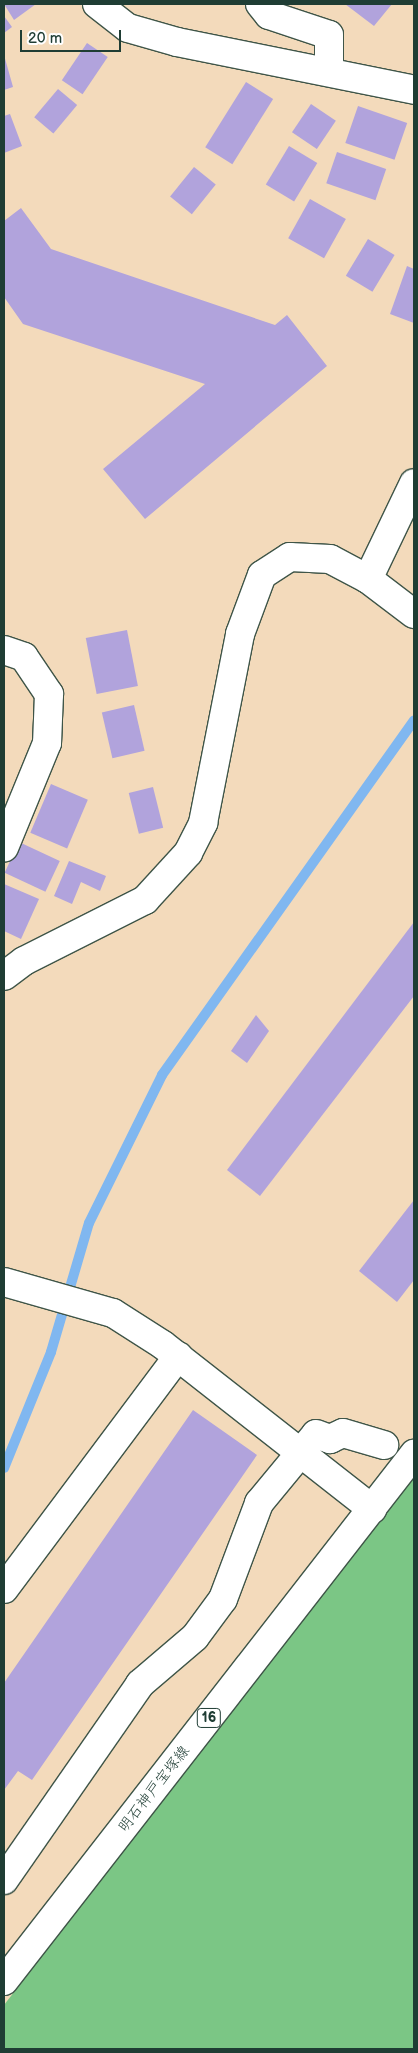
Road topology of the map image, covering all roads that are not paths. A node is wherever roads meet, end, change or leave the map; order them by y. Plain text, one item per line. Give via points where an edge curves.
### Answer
1 (97, 4) edge
2 (260, 4) edge
3 (329, 72) junction
4 (414, 90) edge
5 (414, 483) edge
6 (368, 580) junction
7 (414, 614) edge
8 (4, 650) edge
9 (4, 848) edge
10 (4, 976) edge
11 (4, 1282) edge
12 (178, 1356) junction
13 (384, 1445) dead end
14 (300, 1454) junction
15 (414, 1454) edge
16 (372, 1509) junction
17 (4, 1589) edge
18 (4, 1880) edge
19 (4, 1981) edge

1 - 3 street via 128,28
2 - 3 street via 269,15 329,34
3 - 4 street
5 - 6 street
6 - 7 street
6 - 10 street via 330,559 290,558 262,575 240,634 203,823 188,853 145,900 24,961
8 - 9 street via 24,657 49,694 47,742
11 - 12 street via 113,1313
12 - 14 street
12 - 17 street
13 - 14 street via 343,1433 330,1439 316,1434
14 - 16 street
14 - 18 street via 259,1503 224,1599 195,1637 140,1684
15 - 16 street, 明石神戸宝塚線 / 16
16 - 19 street, 明石神戸宝塚線 / 16

